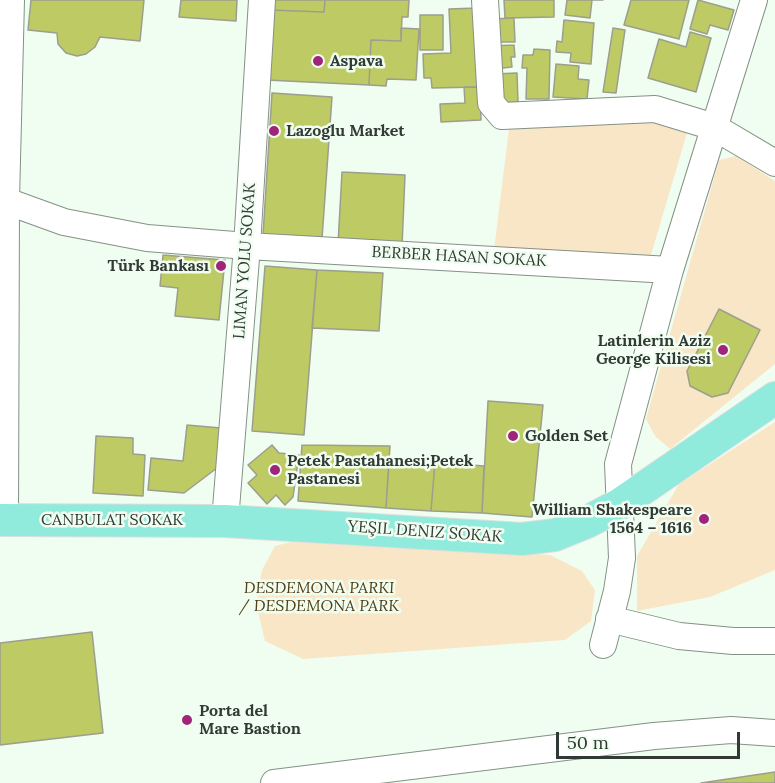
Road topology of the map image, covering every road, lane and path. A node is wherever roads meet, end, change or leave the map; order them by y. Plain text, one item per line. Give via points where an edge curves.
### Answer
1 (11, 0) edge
2 (262, 0) edge
3 (485, 0) edge
4 (754, 0) edge
5 (5, 62) edge
6 (714, 127) junction
7 (775, 163) edge
8 (6, 201) junction
9 (247, 246) junction
10 (670, 270) junction
11 (775, 398) edge
12 (619, 505) junction
13 (2, 520) edge
14 (225, 521) junction
15 (609, 619) junction
16 (775, 641) edge
17 (603, 645) dead end
18 (775, 734) edge
19 (274, 783) edge

1 - 5 street
2 - 9 street, LIMAN YOLU SOKAK
3 - 6 street via 491,103 502,116 655,109
4 - 6 street
5 - 8 street
6 - 7 street
6 - 10 street
8 - 9 street, BERBER HASAN SOKAK via 64,222 147,238
8 - 13 street
9 - 10 street, BERBER HASAN SOKAK
9 - 14 street, LIMAN YOLU SOKAK
10 - 12 street via 618,464
11 - 12 main road, YEŞIL DENIZ SOKAK
12 - 14 main road, YEŞIL DENIZ SOKAK via 555,535 522,539
12 - 15 street via 622,558
13 - 14 main road, CANBULAT SOKAK
15 - 16 street via 679,636
15 - 17 street
18 - 19 street via 731,729 654,736

